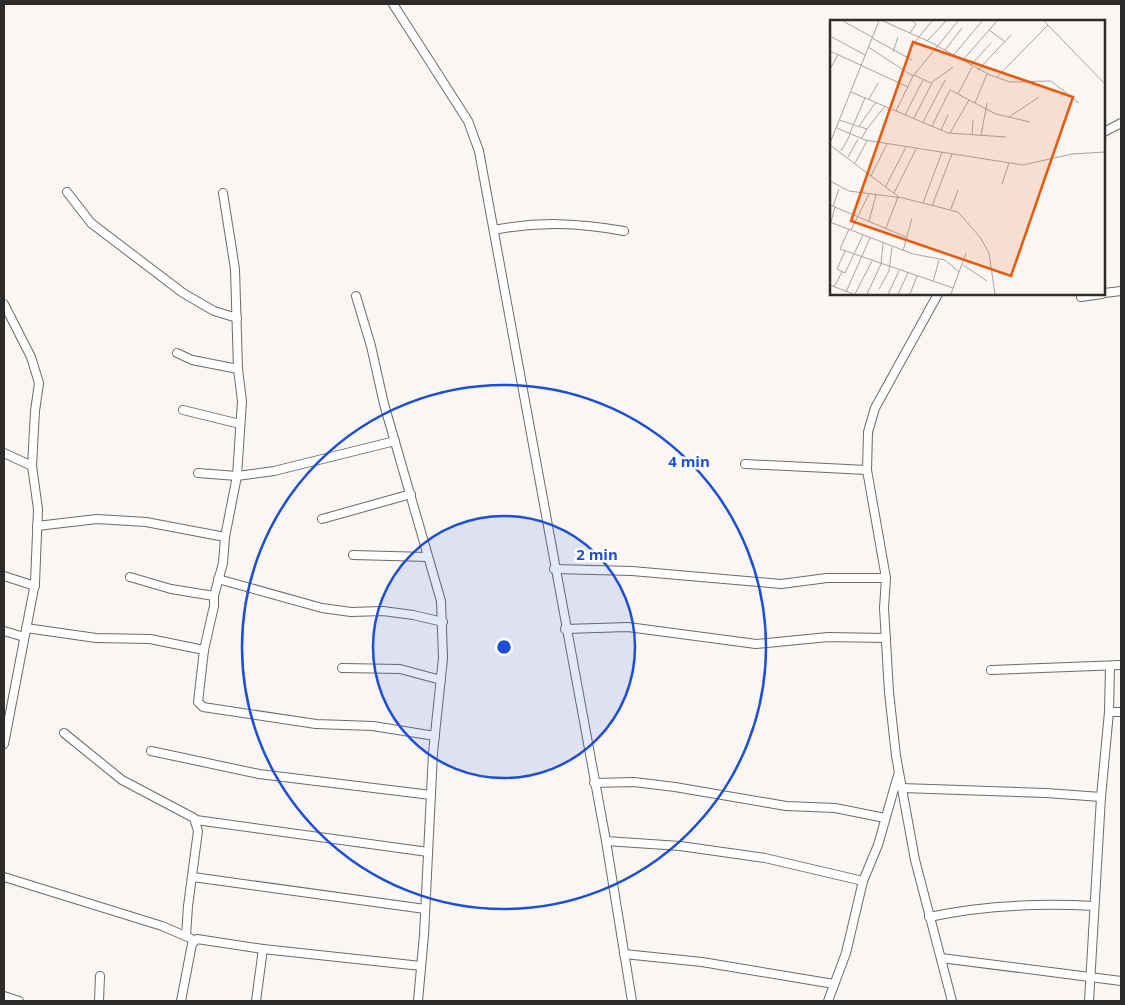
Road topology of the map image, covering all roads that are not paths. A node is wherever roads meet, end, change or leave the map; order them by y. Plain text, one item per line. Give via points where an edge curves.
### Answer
1 (393, 4) edge
2 (1121, 123) edge
3 (1105, 131) edge
4 (67, 192) dead end
5 (223, 193) dead end
6 (494, 230) junction
7 (624, 231) dead end
8 (1121, 291) edge
9 (1105, 294) edge
10 (937, 295) edge
11 (1096, 295) edge
12 (356, 296) dead end
13 (1081, 297) dead end
14 (4, 304) edge
15 (237, 318) junction
16 (177, 353) dead end
17 (238, 369) junction
18 (183, 410) dead end
19 (240, 424) junction
20 (395, 441) junction
21 (4, 453) edge
22 (745, 464) dead end
23 (32, 466) junction
24 (868, 470) junction
25 (198, 473) dead end
26 (236, 476) junction
27 (410, 494) junction
28 (322, 519) dead end
29 (37, 526) junction
30 (225, 537) junction
31 (353, 555) dead end
32 (428, 557) junction
33 (554, 569) junction
34 (4, 576) edge
35 (130, 577) dead end
36 (886, 578) junction
37 (218, 579) junction
38 (35, 586) junction
39 (214, 596) junction
40 (443, 622) junction
41 (26, 628) junction
42 (565, 630) junction
43 (4, 631) edge
44 (24, 637) junction
45 (886, 638) junction
46 (204, 650) junction
47 (1121, 665) edge
48 (1110, 666) junction
49 (342, 668) dead end
50 (992, 670) dead end
51 (441, 680) junction
52 (4, 692) edge
53 (13, 695) junction
54 (1109, 712) junction
55 (1121, 712) edge
56 (64, 733) dead end
57 (435, 736) junction
58 (4, 744) edge
59 (151, 751) dead end
60 (899, 771) junction
61 (594, 783) junction
62 (902, 788) junction
63 (431, 795) junction
64 (1101, 797) junction
65 (885, 818) junction
66 (196, 820) junction
67 (606, 842) junction
68 (428, 852) junction
69 (4, 877) edge
70 (193, 877) junction
71 (863, 881) junction
72 (1094, 906) junction
73 (425, 909) junction
74 (929, 917) junction
75 (190, 938) junction
76 (263, 949) junction
77 (624, 954) junction
78 (941, 958) junction
79 (421, 966) junction
80 (100, 976) dead end
81 (1090, 976) junction
82 (1121, 981) edge
83 (834, 984) junction
84 (4, 996) edge
85 (19, 1001) edge
86 (99, 1001) edge
87 (181, 1001) edge
88 (256, 1001) edge
89 (418, 1001) edge
90 (632, 1001) edge
91 (828, 1001) edge
92 (952, 1001) edge
93 (1089, 1001) edge

1 - 6 street via 468,121 479,151
2 - 3 street
4 - 15 street via 91,223 183,293 214,311
5 - 15 street via 235,269
6 - 7 street via 554,222
6 - 33 street
8 - 9 street
10 - 24 street via 875,408 868,432
11 - 13 street
12 - 20 street
14 - 23 street via 31,357 39,383
15 - 17 street
16 - 17 street via 192,360
17 - 19 street via 242,400
18 - 19 street
19 - 26 street
20 - 26 street via 306,464
20 - 27 street
21 - 23 street
22 - 24 street
23 - 29 street
24 - 36 street
25 - 26 street
26 - 30 street
27 - 28 street
27 - 32 street
29 - 30 street via 96,519 146,522
29 - 38 street
30 - 37 street
31 - 32 street
32 - 40 street via 442,601
33 - 36 street via 632,570 781,584 826,578
33 - 42 street
34 - 38 street
35 - 39 street via 171,589
36 - 45 street
37 - 39 street
37 - 40 street via 322,608 351,612 383,611
38 - 41 street
39 - 46 street
40 - 51 street
41 - 44 street
41 - 46 street via 96,638 150,639
42 - 45 street via 628,627 756,644 828,637
42 - 61 street
43 - 44 street
44 - 53 street
45 - 60 street
46 - 57 street via 198,702 203,707 316,724 373,726
47 - 48 street
48 - 50 street
48 - 54 street
49 - 51 street via 400,669
51 - 57 street
52 - 53 street
53 - 58 street
54 - 55 street
54 - 64 street
56 - 66 street via 122,780
57 - 63 street
59 - 63 street via 259,774
60 - 62 street
60 - 65 street
61 - 65 street via 660,785 786,806 835,808
61 - 67 street
62 - 64 street via 1046,792
62 - 74 street
63 - 68 street
64 - 72 street
65 - 71 street
66 - 68 street
66 - 70 street via 198,831
67 - 71 street via 680,846 765,858
67 - 77 street
68 - 73 street
69 - 75 street via 162,926
70 - 73 street
70 - 75 street via 188,906
71 - 83 street via 846,953
72 - 74 street via 1041,903 985,907
72 - 81 street
73 - 79 street
74 - 78 street
75 - 76 street
75 - 87 street
76 - 79 street
76 - 88 street
77 - 83 street via 702,962
77 - 90 street
78 - 81 street
78 - 92 street
79 - 89 street
80 - 86 street
81 - 82 street
81 - 93 street
83 - 91 street
84 - 85 street

